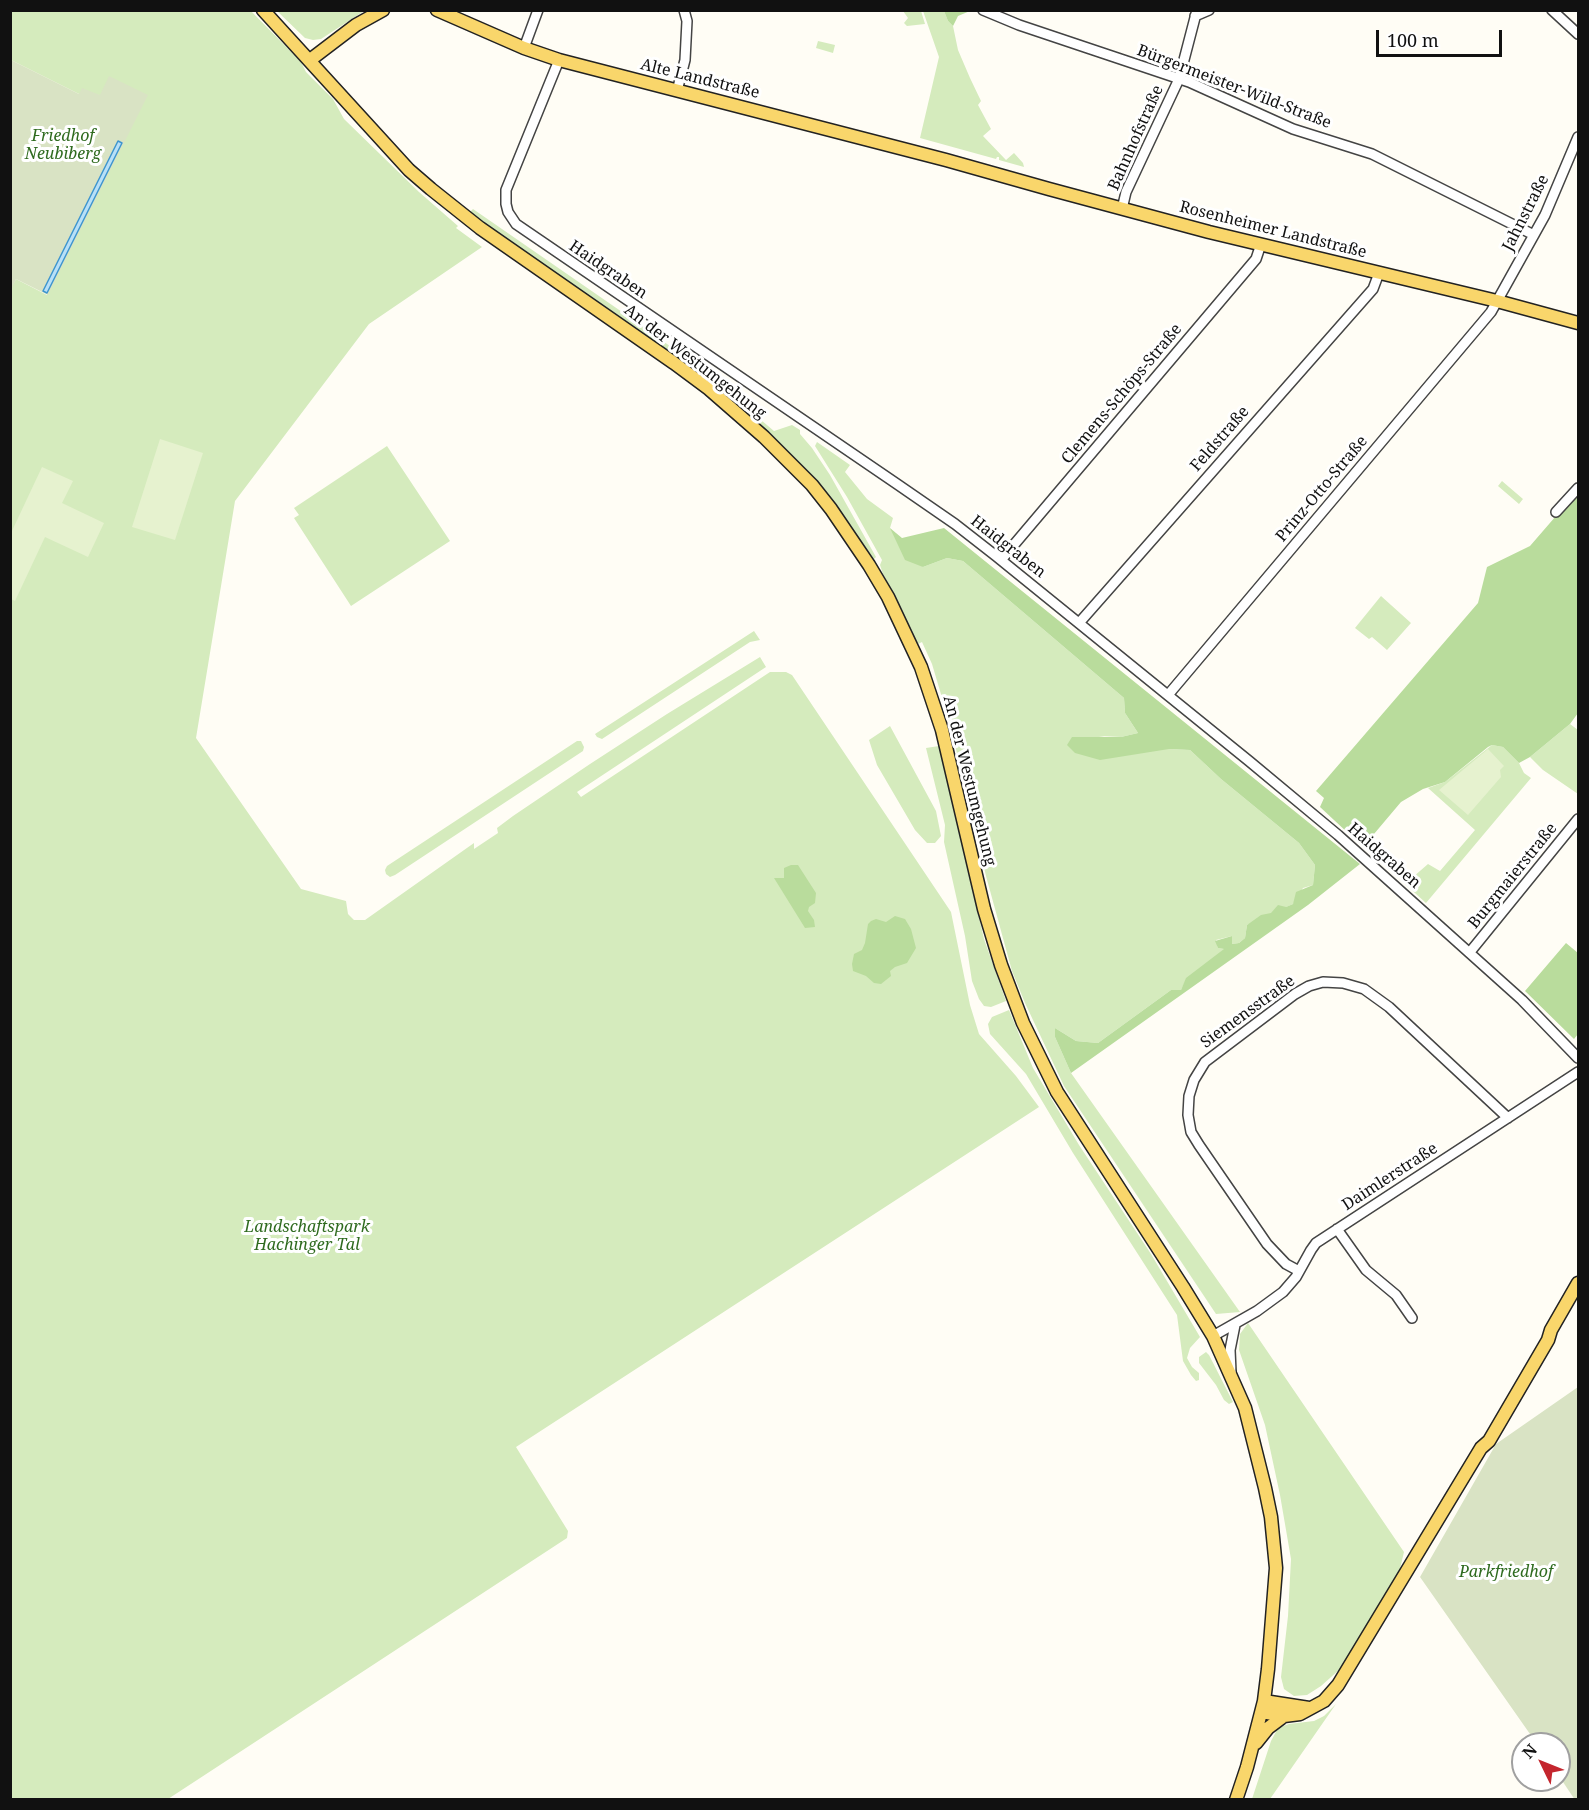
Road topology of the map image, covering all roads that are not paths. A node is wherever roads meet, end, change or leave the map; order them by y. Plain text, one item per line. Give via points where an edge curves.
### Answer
1 (263, 10) edge
2 (382, 10) edge
3 (436, 10) edge
4 (538, 10) edge
5 (684, 10) edge
6 (983, 10) edge
7 (1209, 10) edge
8 (1552, 10) edge
9 (1196, 13) edge
10 (1578, 34) edge
11 (524, 48) junction
12 (310, 60) junction
13 (559, 60) junction
14 (1179, 79) junction
15 (677, 91) junction
16 (1578, 137) edge
17 (1574, 159) edge
18 (961, 164) joint
19 (1122, 208) junction
20 (1534, 235) junction
21 (1261, 244) junction
22 (1379, 273) junction
23 (1497, 301) junction
24 (1578, 323) edge
25 (1578, 488) edge
26 (1556, 512) dead end
27 (1002, 560) junction
28 (1079, 623) junction
29 (1168, 695) junction
30 (1578, 819) edge
31 (1470, 952) junction
32 (1578, 1058) edge
33 (1578, 1072) edge
34 (1508, 1118) junction
35 (1337, 1229) junction
36 (1299, 1271) junction
37 (1578, 1283) edge
38 (1412, 1318) dead end
39 (1235, 1325) junction
40 (1213, 1336) junction
41 (1231, 1374) junction
42 (1263, 1706) junction
43 (1311, 1708) junction
44 (1284, 1716) junction
45 (1253, 1746) junction
46 (1236, 1800) edge

1 - 12 main road, An der Westumgehung
2 - 12 main road
3 - 11 main road, Alte Landstraße
4 - 11 street
5 - 15 street via 685,60
6 - 14 street, Bürgermeister-Wild-Straße
7 - 9 street
8 - 10 street
9 - 14 street, Bahnhofstraße
11 - 13 main road, Alte Landstraße
12 - 40 main road, An der Westumgehung via 430,189 709,389 785,456 831,509 881,584 921,667 942,730 992,938 1023,1023 1057,1092
13 - 15 main road, Alte Landstraße
13 - 27 street, Haidgraben via 506,190 508,212 516,224
14 - 19 street, Bahnhofstraße
14 - 20 street, Bürgermeister-Wild-Straße via 1293,129 1388,161
15 - 18 main road, Alte Landstraße
16 - 17 street, Jahnstraße
17 - 20 street, Jahnstraße
18 - 19 main road, Rosenheimer Landstraße
19 - 21 main road, Rosenheimer Landstraße
20 - 23 street, Jahnstraße
21 - 22 main road, Rosenheimer Landstraße
21 - 27 street, Clemens-Schöps-Straße via 1256,259
22 - 23 main road, Rosenheimer Landstraße
22 - 28 street, Feldstraße via 1373,289
23 - 24 main road, Rosenheimer Landstraße
23 - 29 street, Prinz-Otto-Straße
25 - 26 street
27 - 28 street, Haidgraben
28 - 29 street, Haidgraben
29 - 31 street, Haidgraben via 1305,807
30 - 31 street, Burgmaierstraße
31 - 32 street, Haidgraben
33 - 34 street, Daimlerstraße
34 - 35 street, Daimlerstraße
34 - 36 street, Siemensstraße via 1389,1007 1364,989 1323,982 1287,1000 1206,1062 1194,1080 1188,1115 1199,1146 1266,1244
35 - 36 street, Daimlerstraße via 1316,1243
35 - 38 street via 1366,1270 1396,1295
36 - 39 street, Daimlerstraße via 1283,1292
37 - 43 main road via 1551,1330 1542,1337 1338,1685 1324,1701
39 - 40 street, Daimlerstraße
39 - 41 street
40 - 41 main road, An der Westumgehung
41 - 42 main road, An der Westumgehung via 1259,1457 1276,1568
42 - 43 main road
42 - 44 main road
42 - 45 main road, An der Westumgehung
43 - 44 main road
44 - 45 main road
45 - 46 main road, An der Westumgehung

